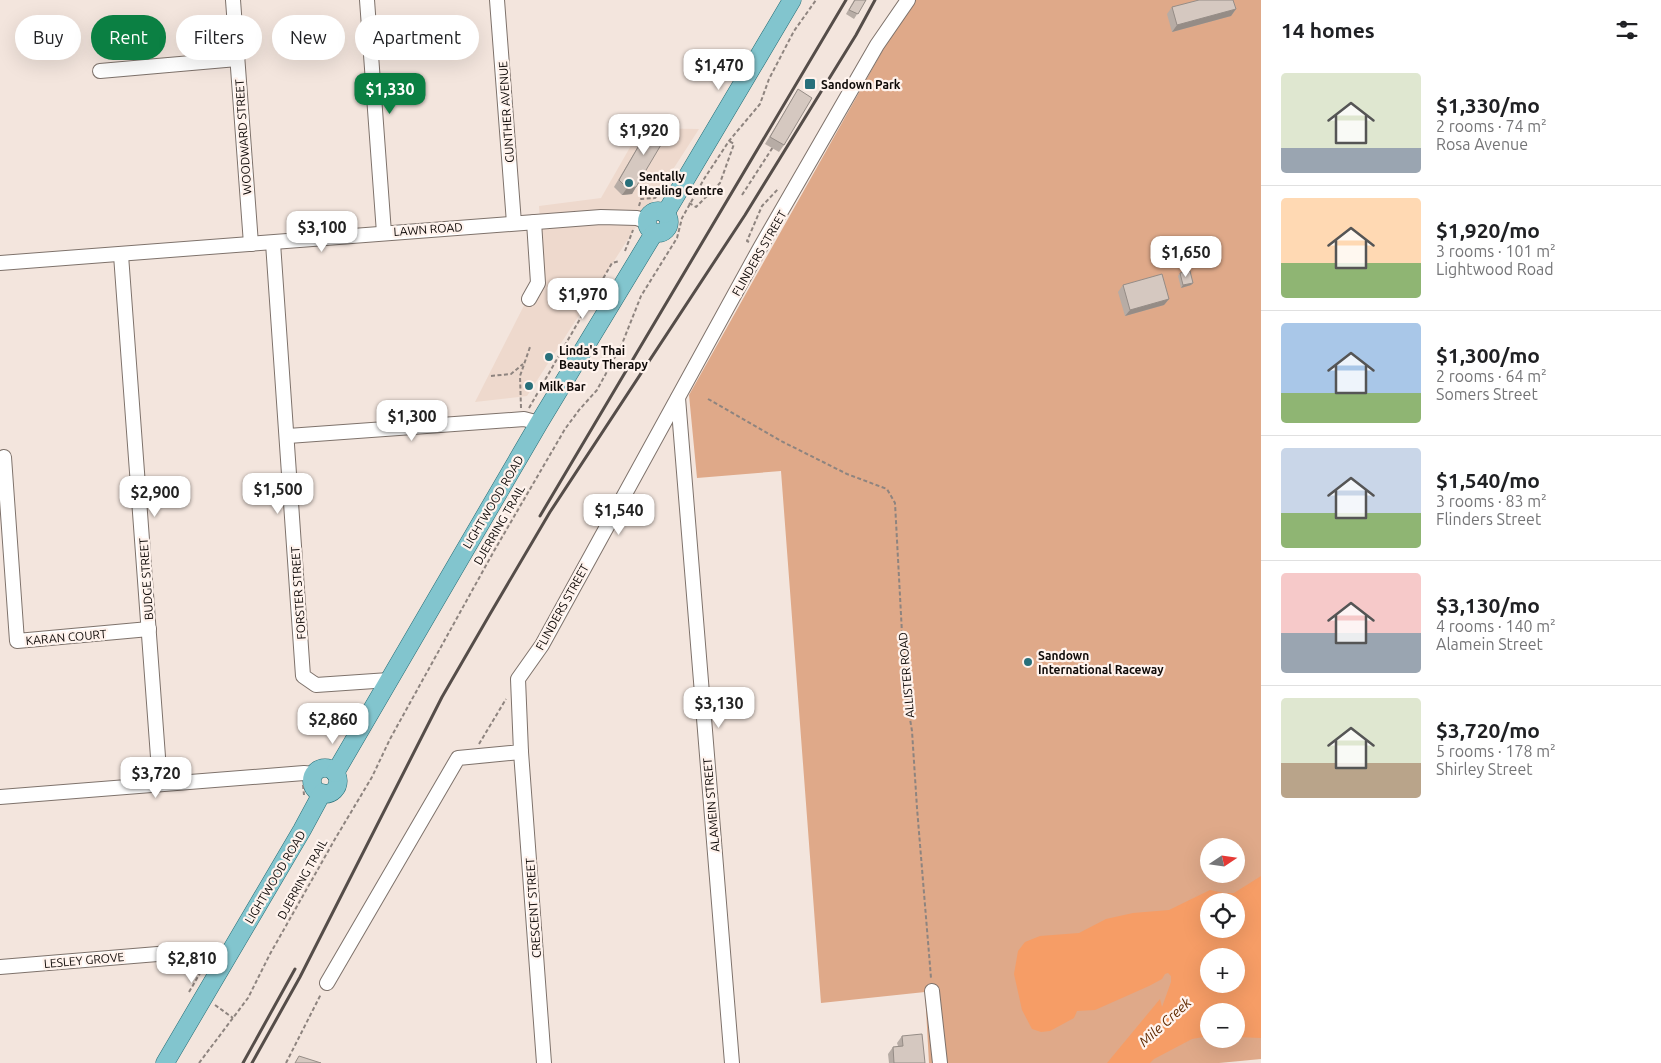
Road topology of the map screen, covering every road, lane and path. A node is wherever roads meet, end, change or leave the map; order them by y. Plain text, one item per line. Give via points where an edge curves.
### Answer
1 (233, 0) edge
2 (367, 0) edge
3 (497, 0) edge
4 (792, 0) edge
5 (816, 0) edge
6 (908, 0) edge
7 (234, 15) edge
8 (226, 60) edge
9 (237, 60) edge
10 (100, 71) dead end
11 (729, 141) junction
12 (774, 145) edge
13 (780, 187) dead end
14 (742, 195) dead end
15 (690, 203) junction
16 (534, 222) junction
17 (514, 224) junction
18 (650, 227) junction
19 (384, 232) junction
20 (747, 241) dead end
21 (273, 242) junction
22 (251, 244) junction
23 (121, 255) junction
24 (0, 263) edge
25 (529, 299) dead end
26 (530, 347) dead end
27 (524, 362) junction
28 (491, 376) dead end
29 (678, 398) junction
30 (708, 399) dead end
31 (521, 408) dead end
32 (539, 424) junction
33 (288, 436) junction
34 (4, 457) dead end
35 (149, 630) junction
36 (518, 679) junction
37 (389, 680) junction
38 (521, 752) junction
39 (471, 757) junction
40 (335, 773) junction
41 (314, 774) junction
42 (160, 784) junction
43 (322, 793) junction
44 (0, 797) edge
45 (227, 958) junction
46 (0, 967) edge
47 (327, 983) joint
48 (932, 991) joint
49 (165, 1063) edge
50 (199, 1063) edge
51 (286, 1063) edge
52 (544, 1063) edge
53 (732, 1063) edge
54 (940, 1063) edge

1 - 7 street, WOODWARD STREET
2 - 19 street
3 - 17 street, GUNTHER AVENUE
4 - 18 main road via 665,214 659,211 647,218
5 - 11 path, DJERRING TRAIL via 794,31 760,104
6 - 29 street, FLINDERS STREET via 886,31 760,248
8 - 10 street
9 - 22 street, WOODWARD STREET
11 - 15 path, DJERRING TRAIL
11 - 15 path via 734,144 720,183 696,207
12 - 14 path
13 - 20 path via 762,206
15 - 50 path, DJERRING TRAIL via 677,238 642,296 622,344 597,390 565,429 494,551 248,998
16 - 17 street, LAWN ROAD
16 - 18 street, LAWN ROAD via 637,218
16 - 25 street via 538,282
17 - 19 street, LAWN ROAD
18 - 32 main road, LIGHTWOOD ROAD
19 - 21 street, LAWN ROAD
21 - 22 street, LAWN ROAD
21 - 33 street, FORSTER STREET
22 - 23 street, LAWN ROAD
23 - 24 street, LAWN ROAD
23 - 35 street, BUDGE STREET
26 - 27 path
27 - 28 path via 511,374
27 - 31 path via 520,376
29 - 36 street, FLINDERS STREET via 542,645
29 - 53 street, ALAMEIN STREET
30 - 48 path, ALLISTER ROAD via 847,474 887,488 895,503 905,690 912,731
32 - 33 street via 524,419
32 - 37 main road, LIGHTWOOD ROAD
33 - 37 street, FORSTER STREET via 303,676 316,685
34 - 35 street, KARAN COURT via 17,641
35 - 42 street, BUDGE STREET
36 - 38 street
36 - 39 path
37 - 40 main road, LIGHTWOOD ROAD
38 - 39 street
38 - 52 street, CRESCENT STREET
39 - 47 street via 458,758
40 - 41 main road via 324,768
40 - 43 main road via 337,785 331,792
41 - 42 street
41 - 43 main road via 313,786
42 - 44 street
43 - 45 main road, LIGHTWOOD ROAD
45 - 46 street, LESLEY GROVE via 206,950
45 - 49 main road, LIGHTWOOD ROAD
47 - 51 path
48 - 54 street

